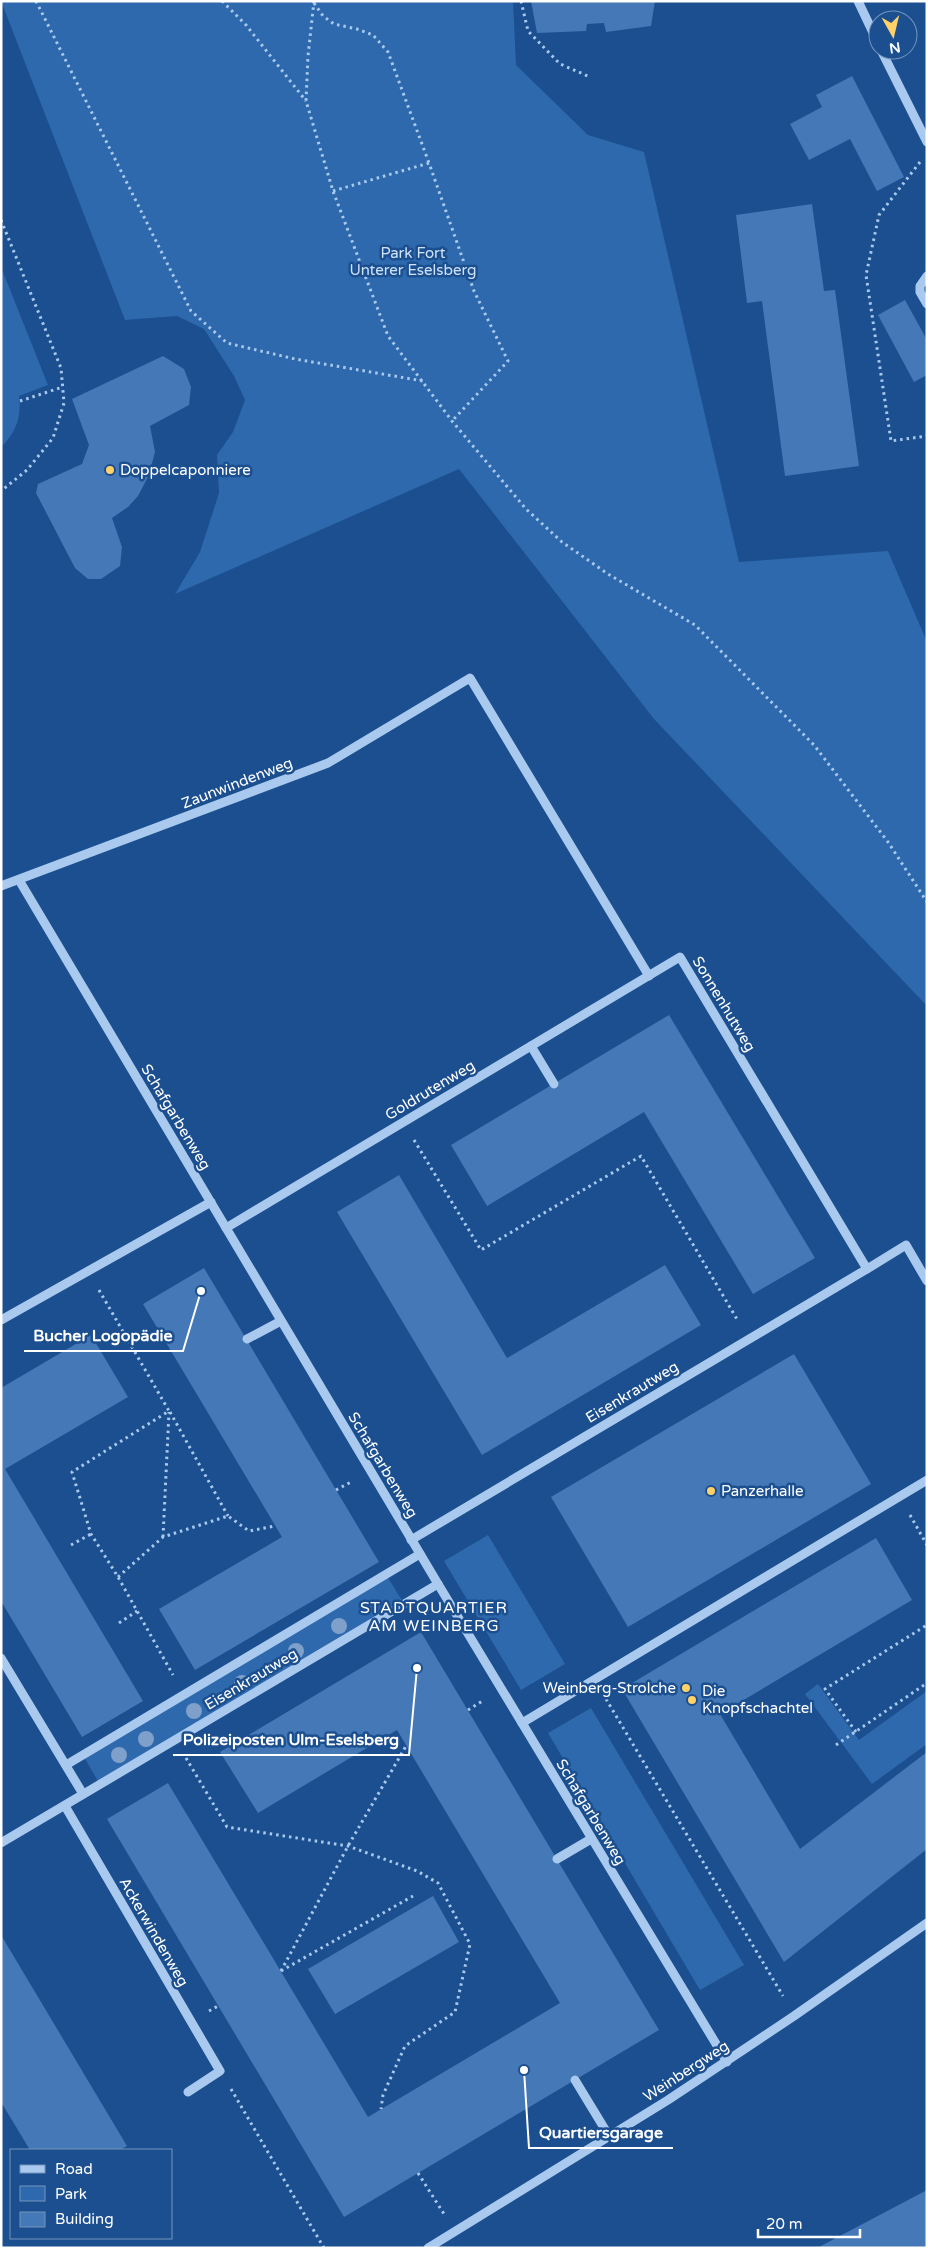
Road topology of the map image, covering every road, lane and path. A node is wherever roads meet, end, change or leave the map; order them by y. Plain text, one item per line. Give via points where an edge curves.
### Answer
1 (36, 1) edge
2 (222, 1) edge
3 (521, 1) edge
4 (858, 1) edge
5 (314, 2) edge
6 (868, 22) edge
7 (887, 60) edge
8 (590, 77) dead end
9 (306, 101) junction
10 (927, 142) edge
11 (921, 161) dead end
12 (429, 163) junction
13 (333, 191) junction
14 (1, 220) edge
15 (927, 276) edge
16 (927, 304) edge
17 (423, 382) junction
18 (62, 387) junction
19 (20, 401) dead end
20 (452, 421) junction
21 (927, 436) edge
22 (1, 492) edge
23 (19, 880) junction
24 (1, 886) edge
25 (927, 902) edge
26 (649, 976) junction
27 (531, 1046) junction
28 (554, 1084) dead end
29 (426, 1159) dead end
30 (210, 1202) junction
31 (226, 1228) junction
32 (867, 1268) junction
33 (88, 1271) junction
34 (927, 1280) edge
35 (1, 1320) edge
36 (281, 1321) junction
37 (748, 1339) junction
38 (247, 1340) dead end
39 (169, 1411) junction
40 (927, 1480) edge
41 (899, 1496) junction
42 (228, 1516) junction
43 (275, 1526) dead end
44 (91, 1534) junction
45 (163, 1537) junction
46 (411, 1540) junction
47 (71, 1545) dead end
48 (927, 1545) edge
49 (420, 1554) junction
50 (118, 1577) junction
51 (438, 1584) junction
52 (137, 1611) junction
53 (118, 1623) dead end
54 (927, 1625) edge
55 (1, 1658) edge
56 (594, 1679) junction
57 (927, 1683) edge
58 (184, 1695) junction
59 (522, 1723) junction
60 (856, 1732) junction
61 (175, 1740) junction
62 (836, 1745) dead end
63 (406, 1746) dead end
64 (66, 1765) junction
65 (83, 1794) junction
66 (65, 1806) junction
67 (592, 1839) junction
68 (1, 1843) edge
69 (348, 1846) junction
70 (557, 1859) dead end
71 (414, 1896) dead end
72 (927, 1923) edge
73 (794, 2016) junction
74 (726, 2062) junction
75 (220, 2072) junction
76 (575, 2080) dead end
77 (188, 2092) dead end
78 (381, 2109) dead end
79 (609, 2136) junction
80 (418, 2173) dead end
81 (454, 2232) junction
82 (324, 2248) edge
83 (428, 2248) edge

1 - 17 path via 191,311 227,343
2 - 9 path via 246,25
3 - 8 path via 528,31 560,64
4 - 6 street
5 - 9 path
5 - 12 path via 323,16 334,24 373,35 388,52
7 - 10 street
9 - 13 path
11 - 21 path via 880,215 866,276 890,441
12 - 13 path
12 - 20 path via 474,291 508,361
13 - 17 path via 388,336
14 - 18 path via 61,368
15 - 16 street via 920,292
17 - 20 path
18 - 19 path
18 - 22 path via 64,403 53,438 27,470
20 - 25 path via 526,509 562,542 608,574 695,625 807,738 888,842
23 - 24 street, Zaunwindenweg
23 - 26 street, Zaunwindenweg via 328,763 470,678
23 - 30 street, Schafgarbenweg
26 - 27 street, Goldrutenweg
26 - 32 street, Sonnenhutweg via 680,957
27 - 28 street
27 - 31 street, Goldrutenweg
29 - 37 path via 481,1250 641,1156
30 - 31 street, Schafgarbenweg
30 - 33 street
31 - 36 street, Schafgarbenweg
32 - 34 street via 906,1245
32 - 37 street, Eisenkrautweg
33 - 35 street
33 - 39 path
36 - 38 street
36 - 46 street, Schafgarbenweg
37 - 46 street, Eisenkrautweg
39 - 42 path
39 - 44 path via 72,1472
39 - 45 path
40 - 41 street
41 - 48 path
41 - 56 street
42 - 43 path via 249,1531
42 - 45 path
44 - 47 path
44 - 50 path
45 - 50 path
46 - 49 street, Schafgarbenweg
49 - 51 street, Schafgarbenweg
49 - 58 street, Eisenkrautweg
50 - 52 path
51 - 59 street, Schafgarbenweg
51 - 61 street, Eisenkrautweg
52 - 53 path
52 - 58 path
54 - 60 path via 824,1689
55 - 64 street
56 - 59 street
56 - 73 path
57 - 60 path
58 - 64 street, Eisenkrautweg
59 - 67 street, Schafgarbenweg
60 - 62 path
61 - 65 street, Eisenkrautweg
61 - 69 path via 227,1827
63 - 69 path
64 - 65 street
65 - 66 street, Eisenkrautweg
66 - 68 street, Eisenkrautweg
66 - 75 street, Ackerwindenweg
67 - 70 street
67 - 74 street, Schafgarbenweg
69 - 71 path via 280,1971
69 - 78 path via 417,1871 438,1883 470,1944 456,2012 405,2046 383,2095
72 - 73 street, Weinbergweg
73 - 74 street, Weinbergweg
74 - 79 street, Weinbergweg
75 - 77 street
75 - 82 path
76 - 79 street
79 - 81 street, Weinbergweg
80 - 81 path
81 - 83 street, Weinbergweg

